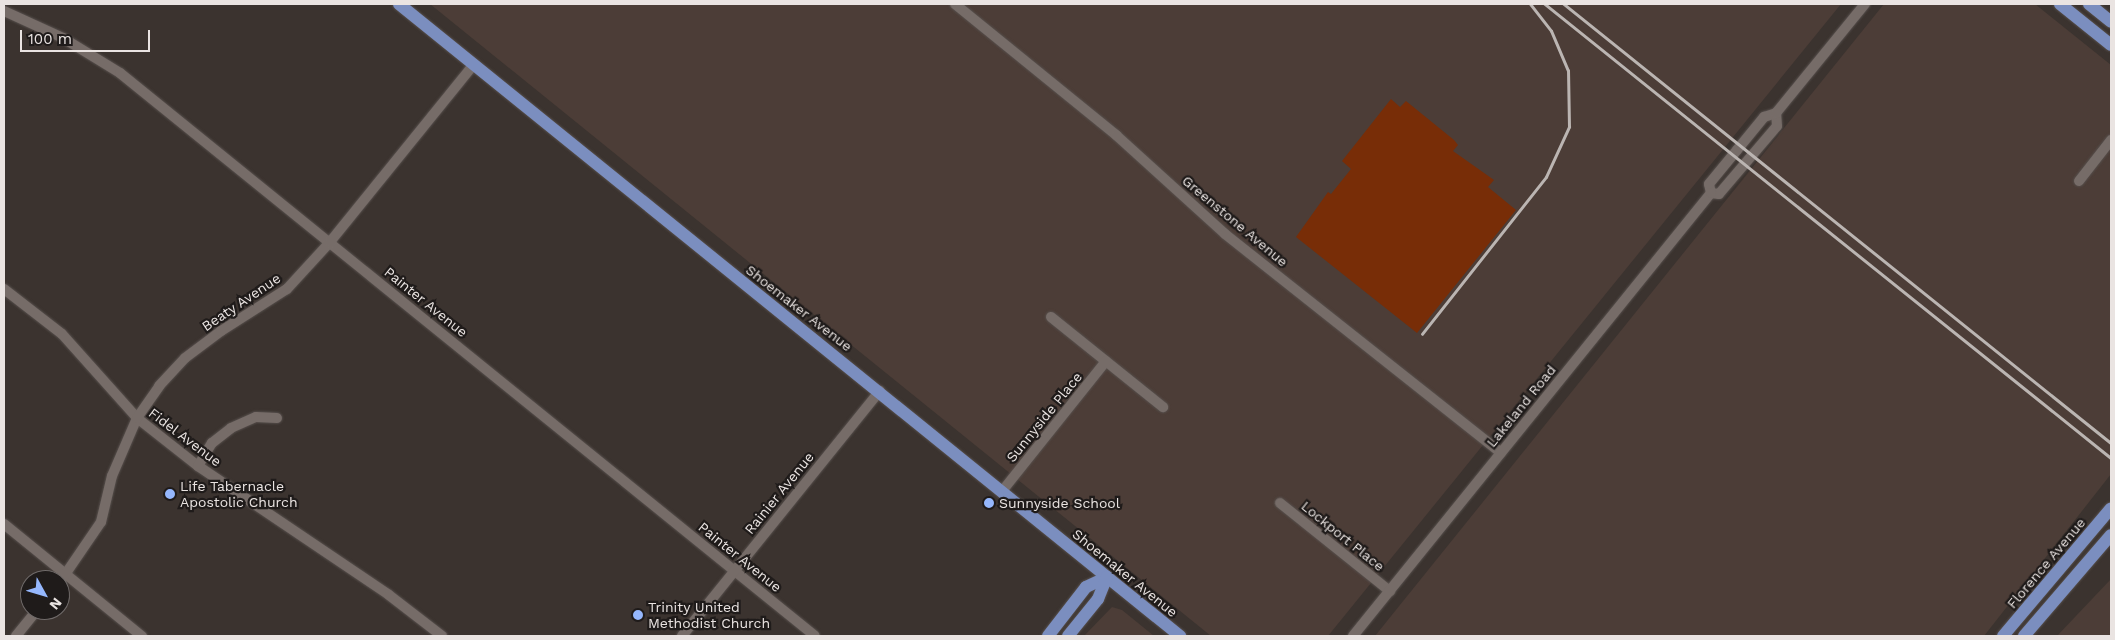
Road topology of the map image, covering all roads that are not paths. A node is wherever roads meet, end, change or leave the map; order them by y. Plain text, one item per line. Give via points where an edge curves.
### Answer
1 (399, 4) edge
2 (955, 4) edge
3 (1865, 4) edge
4 (2060, 4) edge
5 (2089, 4) edge
6 (4, 11) edge
7 (2111, 22) edge
8 (2111, 45) edge
9 (474, 64) junction
10 (1776, 113) junction
11 (2111, 140) edge
12 (2079, 181) dead end
13 (1711, 193) junction
14 (330, 242) junction
15 (4, 289) edge
16 (1050, 317) dead end
17 (1106, 361) junction
18 (880, 391) junction
19 (1163, 407) dead end
20 (137, 418) junction
21 (277, 418) dead end
22 (1501, 453) junction
23 (198, 466) junction
24 (1003, 490) junction
25 (1280, 503) dead end
26 (2111, 508) edge
27 (4, 524) edge
28 (2111, 535) edge
29 (63, 570) edge
30 (69, 570) edge
31 (734, 570) junction
32 (70, 576) edge
33 (1107, 577) junction
34 (1390, 591) junction
35 (29, 620) edge
36 (16, 636) edge
37 (142, 636) edge
38 (442, 636) edge
39 (682, 636) edge
40 (816, 636) edge
41 (1048, 636) edge
42 (1068, 636) edge
43 (1180, 636) edge
44 (1353, 636) edge
45 (2003, 636) edge
46 (2024, 636) edge

1 - 9 main road, Shoemaker Avenue
2 - 22 street, Greenstone Avenue via 1116,135 1226,234
3 - 10 street, Lakeland Road
4 - 8 main road
5 - 7 main road
6 - 14 street, Painter Avenue via 63,38 120,73
9 - 14 street, Beaty Avenue
9 - 18 main road, Shoemaker Avenue
10 - 13 street, Lakeland Road via 1764,117 1715,177 1710,184
10 - 13 street, Lakeland Road via 1777,126 1719,194
11 - 12 street
13 - 22 street, Lakeland Road
14 - 20 street, Beaty Avenue via 286,290 185,358 159,386
14 - 31 street, Painter Avenue
15 - 20 street, Fidel Avenue via 62,334
16 - 17 street
17 - 19 street
17 - 24 street, Sunnyside Place
18 - 24 main road, Shoemaker Avenue
18 - 31 street, Rainier Avenue
20 - 23 street, Fidel Avenue
20 - 30 street, Beaty Avenue via 112,476 101,522
21 - 23 street via 256,417 231,428 212,443
22 - 34 street, Lakeland Road
23 - 38 street, Fidel Avenue via 389,595
24 - 33 main road, Shoemaker Avenue
25 - 34 street, Lockport Place
26 - 45 main road, Florence Avenue
27 - 29 street
28 - 46 main road
31 - 39 street, Rainier Avenue
31 - 40 street, Painter Avenue
32 - 37 street
33 - 41 main road via 1086,587
33 - 42 main road via 1098,599
33 - 43 main road, Shoemaker Avenue
34 - 44 street, Lakeland Road
35 - 36 street

